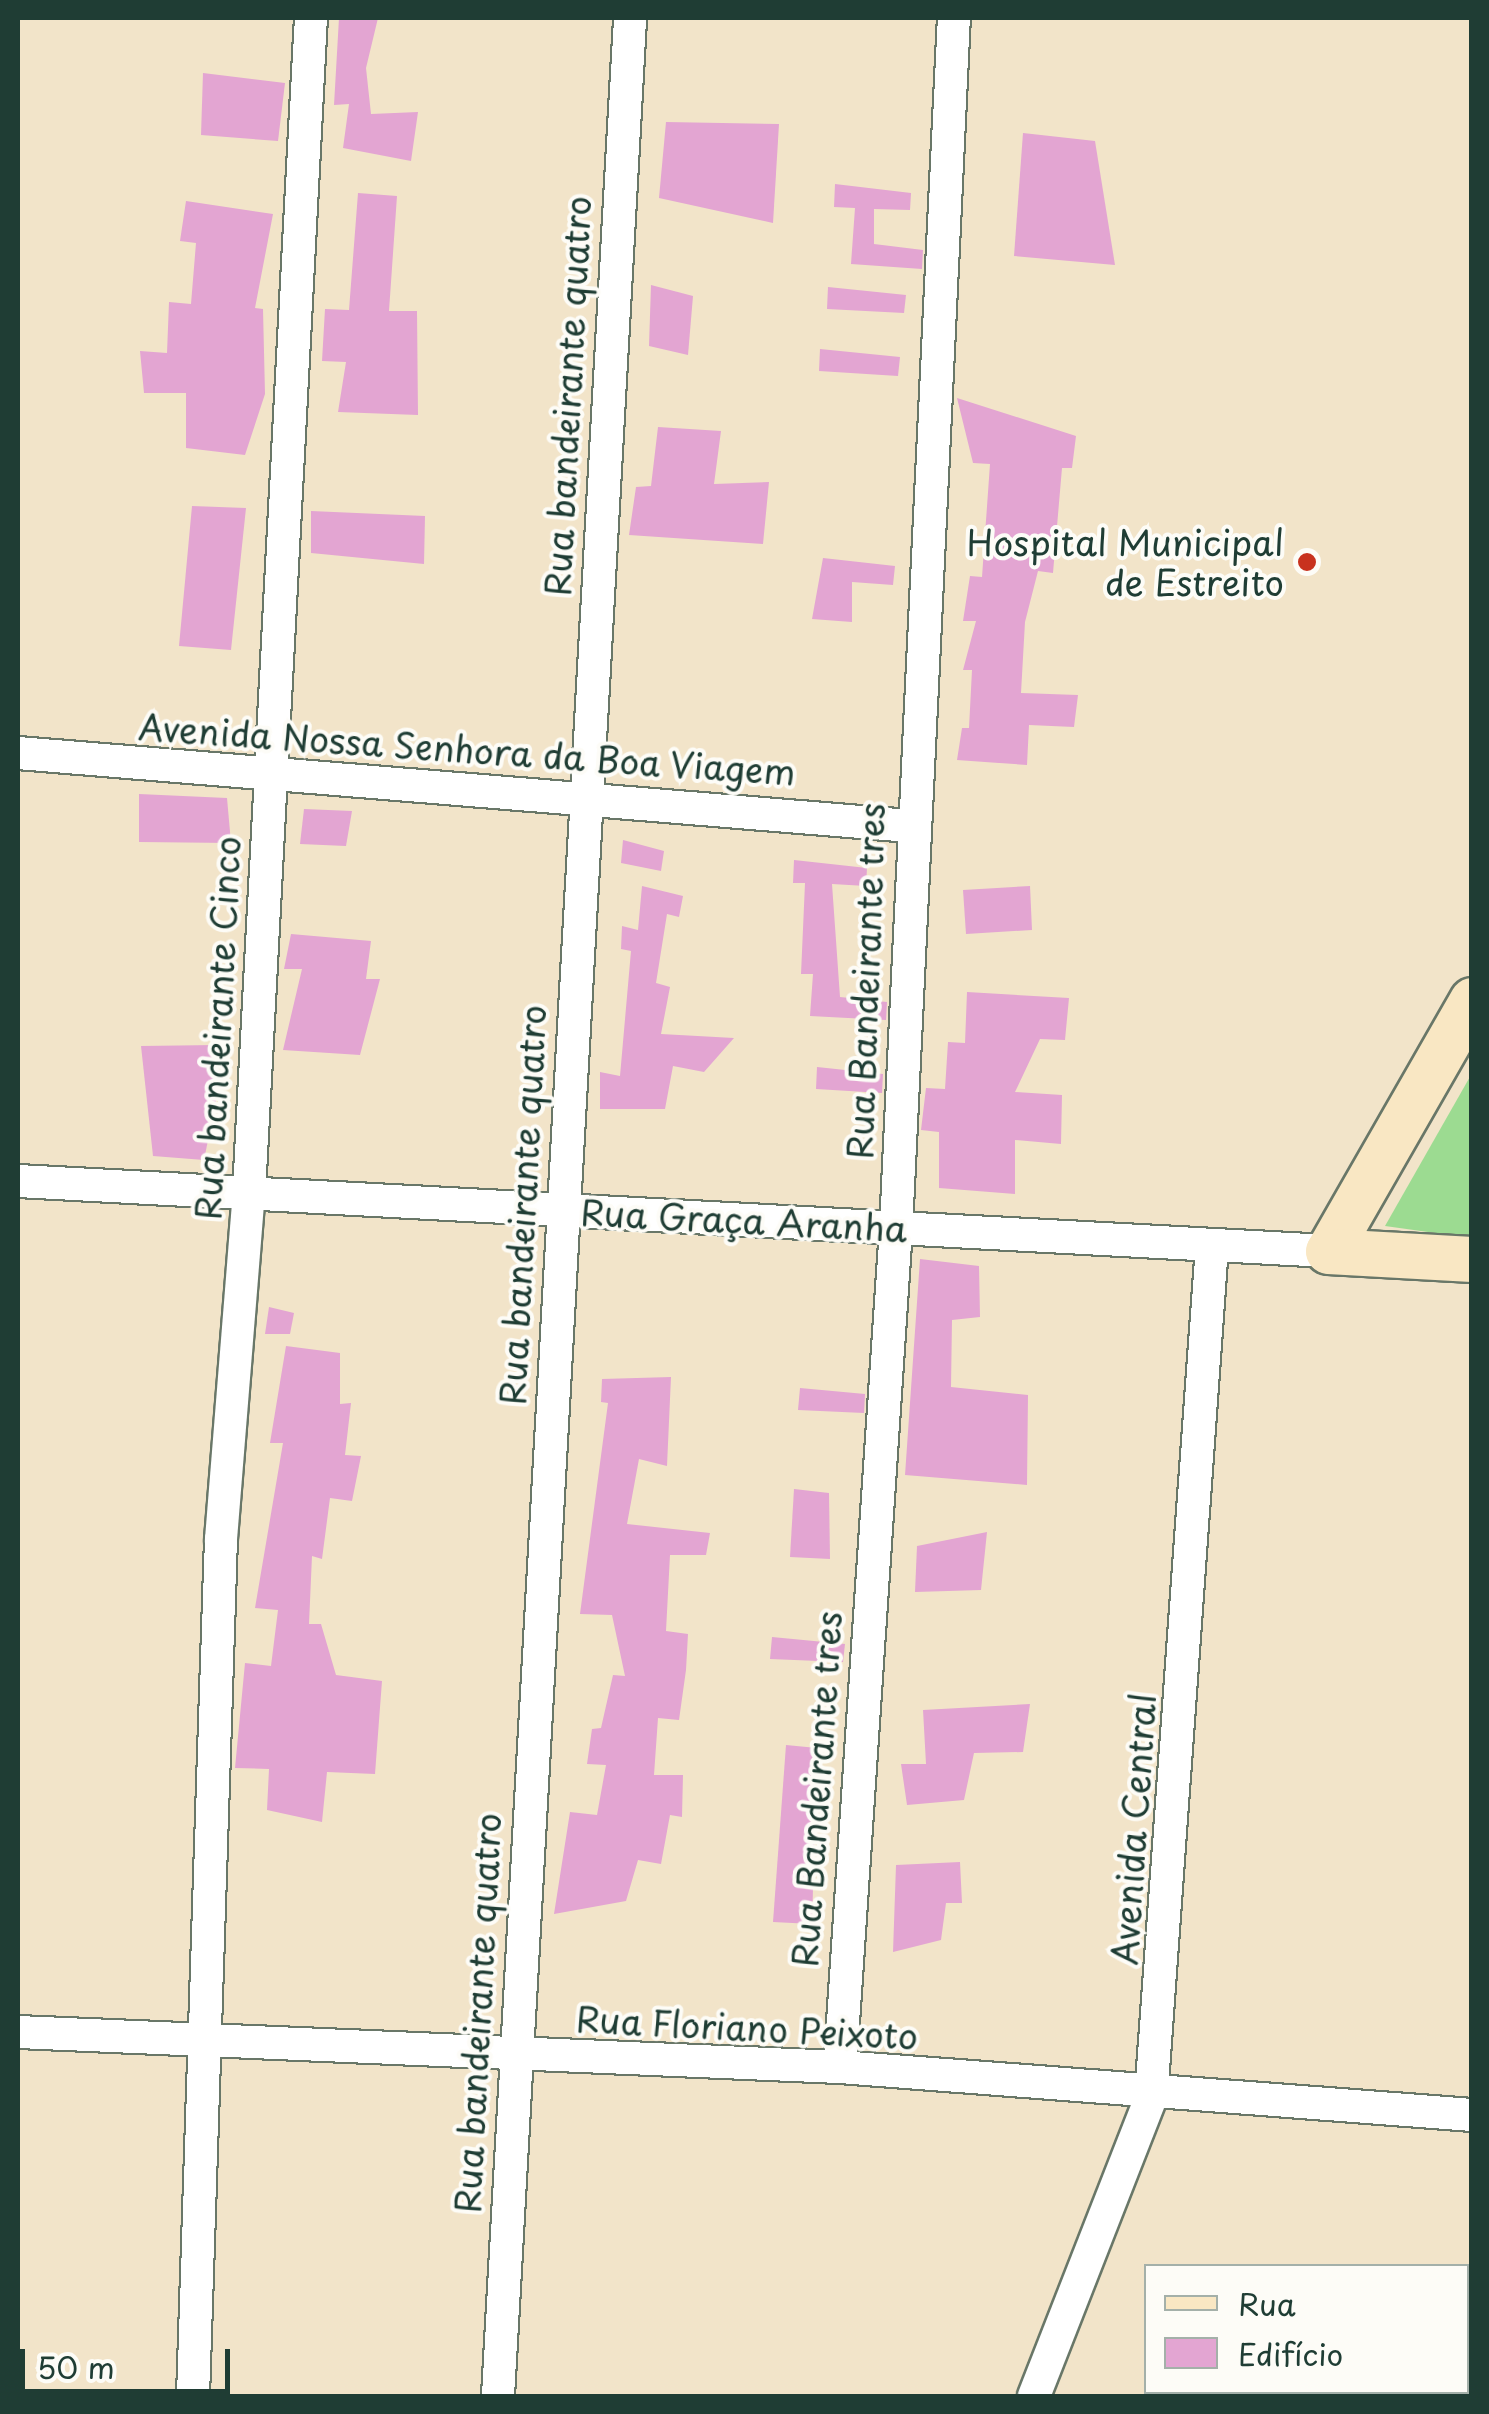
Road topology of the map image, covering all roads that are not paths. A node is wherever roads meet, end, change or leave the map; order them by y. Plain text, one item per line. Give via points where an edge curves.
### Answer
1 (311, 18) edge
2 (630, 18) edge
3 (954, 18) edge
4 (18, 753) edge
5 (271, 776) junction
6 (585, 796) junction
7 (910, 826) junction
8 (1472, 1000) edge
9 (18, 1181) edge
10 (249, 1192) junction
11 (563, 1210) junction
12 (896, 1228) junction
13 (1212, 1245) junction
14 (1328, 1251) junction
15 (1472, 1259) edge
16 (18, 2032) edge
17 (200, 2042) junction
18 (511, 2056) junction
19 (840, 2068) junction
20 (1151, 2097) junction
21 (1472, 2115) edge
22 (193, 2396) edge
23 (498, 2396) edge
24 (1034, 2396) edge

1 - 5 street, Rua bandeirante Cinco
2 - 6 street, Rua bandeirante quatro
3 - 7 street, Rua Bandeirante tres
4 - 5 street, Avenida Nossa Senhora da Boa Viagem
5 - 6 street, Avenida Nossa Senhora da Boa Viagem
5 - 10 street, Rua bandeirante Cinco
6 - 7 street, Avenida Nossa Senhora da Boa Viagem
6 - 11 street, Rua bandeirante quatro
7 - 12 street, Rua Bandeirante tres
8 - 14 main road
9 - 10 street, Rua Graça Aranha
10 - 11 street, Rua Graça Aranha
10 - 17 street, Rua bandeirante Cinco via 221,1539
11 - 12 street, Rua Graça Aranha
11 - 18 street, Rua bandeirante quatro
12 - 13 street, Rua Graça Aranha
12 - 19 street, Rua Bandeirante tres
13 - 14 street, Rua Graça Aranha
13 - 20 street, Avenida Central
14 - 15 main road, Rua Graça Aranha
16 - 17 street, Rua Floriano Peixoto
17 - 18 street, Rua Floriano Peixoto
17 - 22 street, Rua bandeirante Cinco
18 - 19 street, Rua Floriano Peixoto
18 - 23 street, Rua bandeirante quatro
19 - 20 street, Rua Floriano Peixoto
20 - 21 street, Rua Floriano Peixoto
20 - 24 street, Avenida Central

